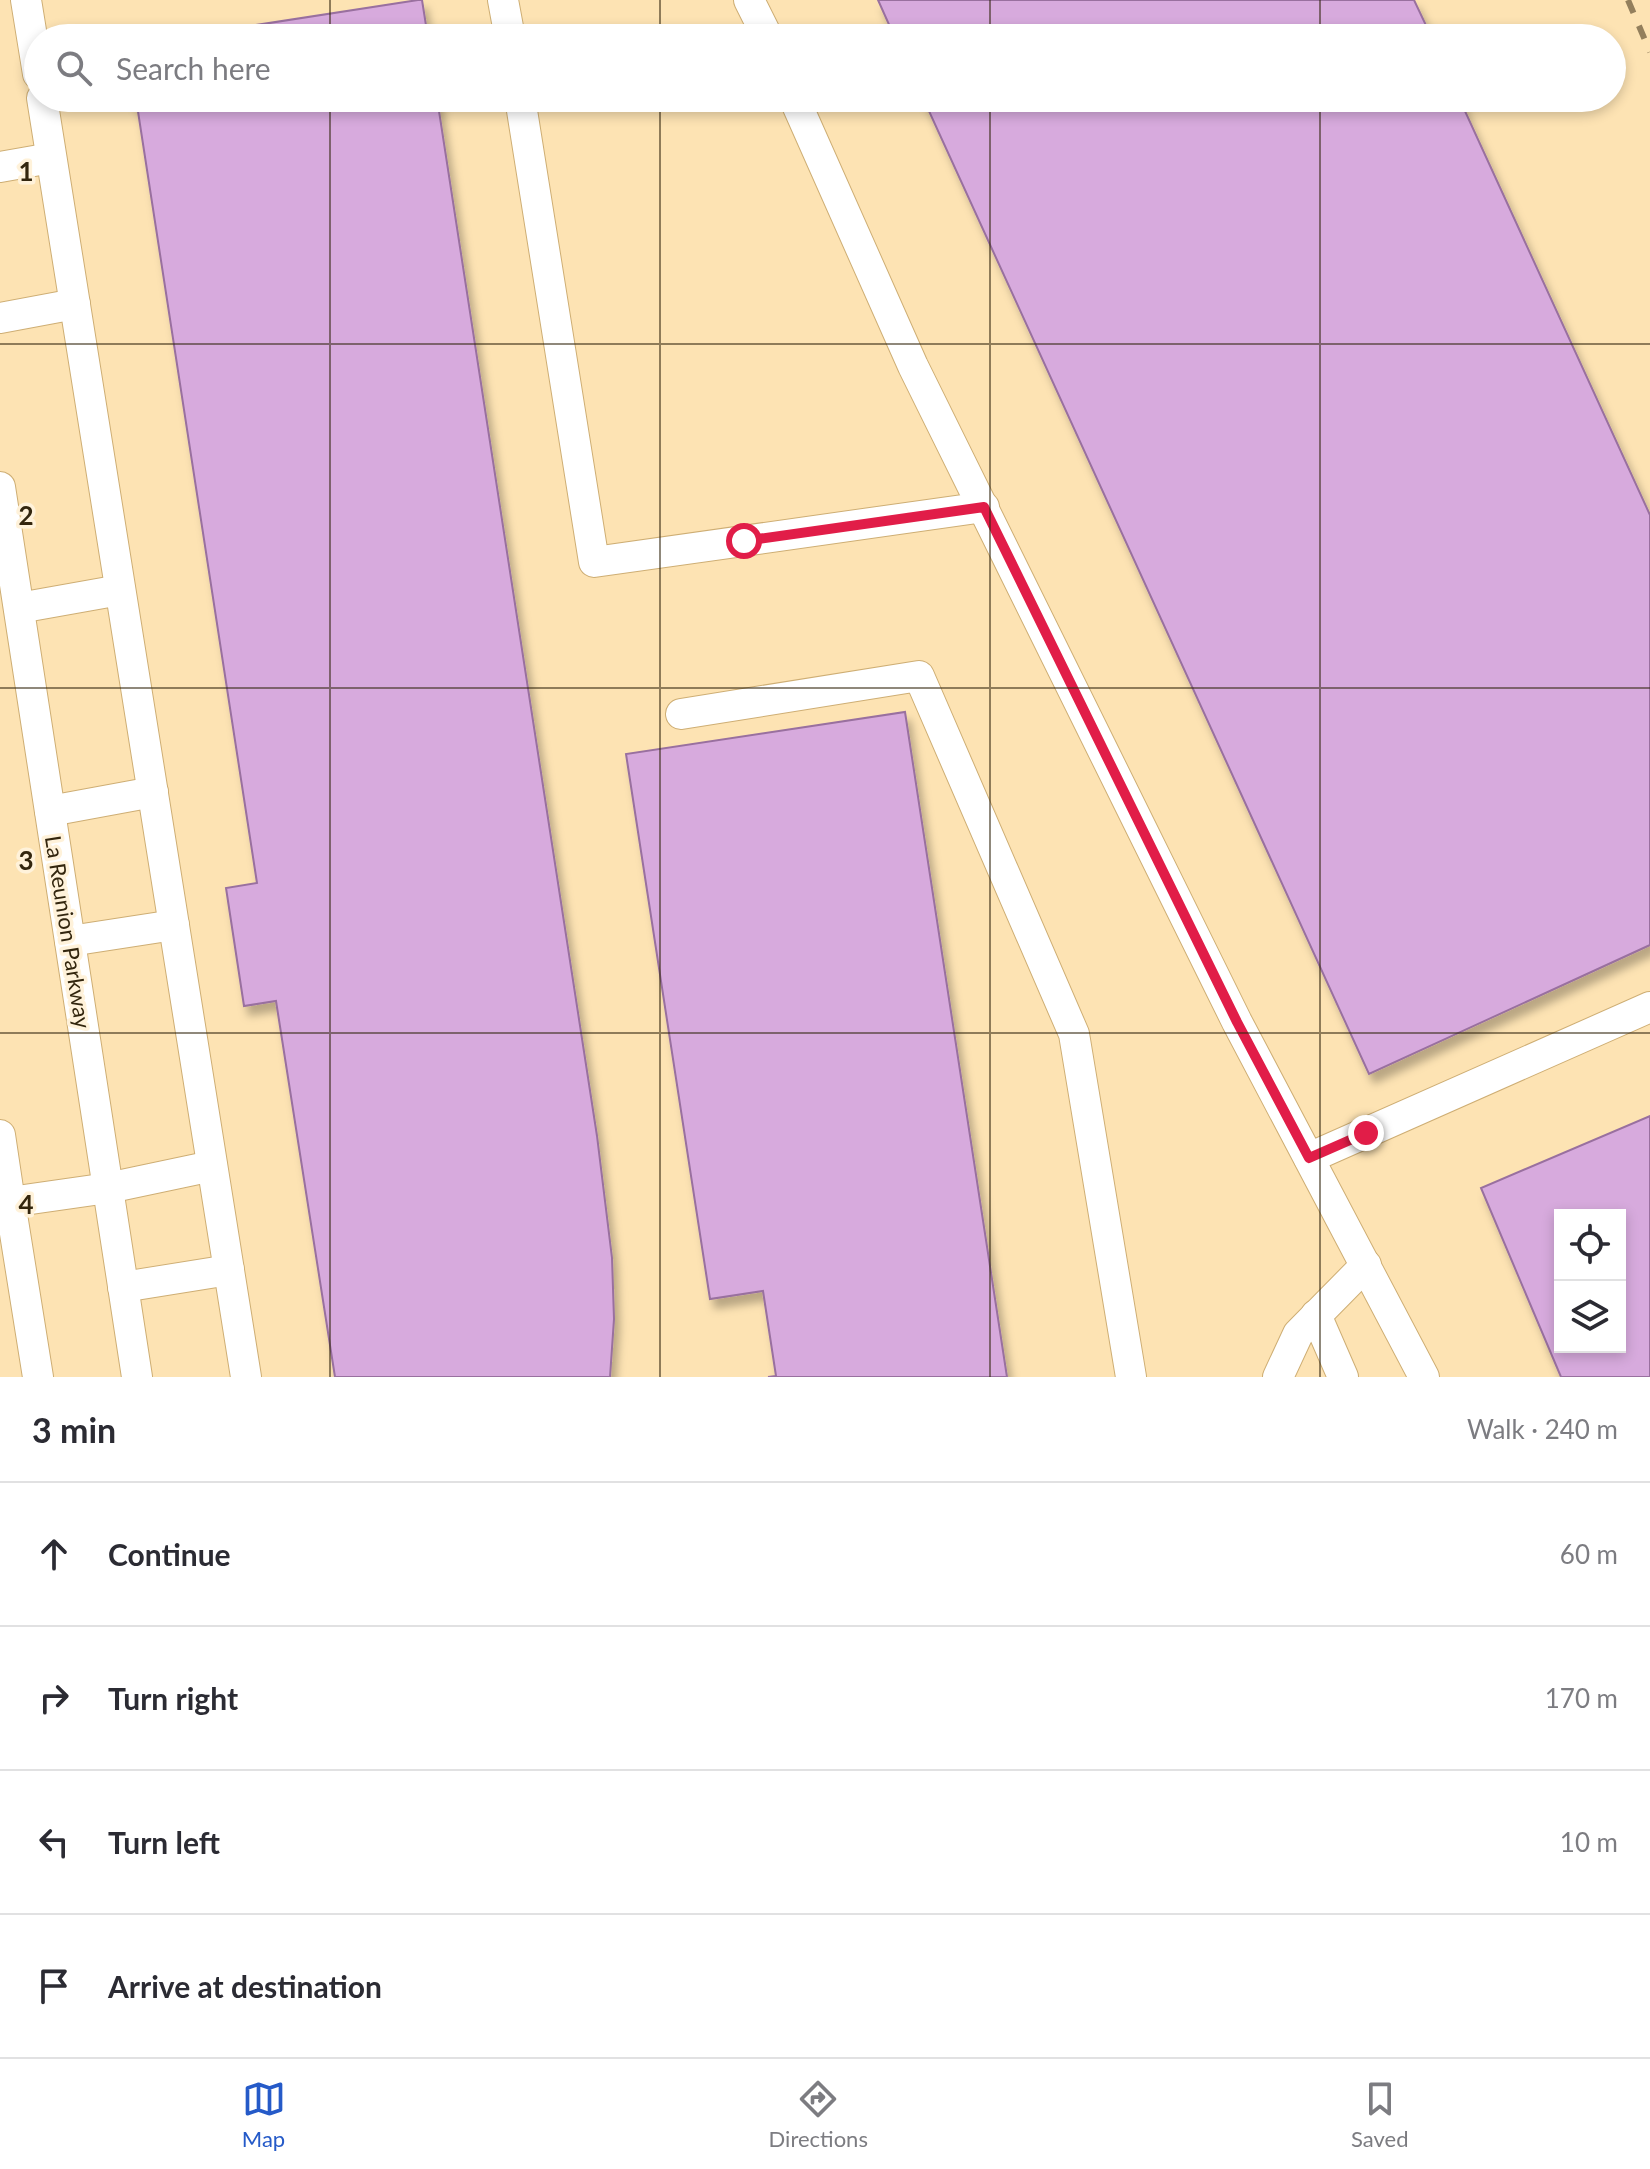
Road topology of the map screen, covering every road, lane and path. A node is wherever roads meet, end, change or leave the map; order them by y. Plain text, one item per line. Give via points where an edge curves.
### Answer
1 (26, 0) edge
2 (503, 0) edge
3 (749, 0) edge
4 (30, 24) edge
5 (507, 24) edge
6 (761, 24) edge
7 (44, 112) edge
8 (522, 112) edge
9 (800, 112) edge
10 (51, 158) junction
11 (0, 167) edge
12 (75, 304) junction
13 (0, 318) edge
14 (0, 487) edge
15 (984, 507) junction
16 (120, 590) junction
17 (13, 623) edge
18 (681, 714) dead end
19 (153, 792) junction
20 (50, 811) junction
21 (174, 925) junction
22 (70, 941) junction
23 (1650, 1007) edge
24 (0, 1135) edge
25 (1309, 1158) junction
26 (212, 1166) junction
27 (108, 1188) junction
28 (10, 1202) junction
29 (1366, 1265) junction
30 (229, 1270) junction
31 (123, 1287) junction
32 (1316, 1315) junction
33 (38, 1377) edge
34 (137, 1377) edge
35 (246, 1377) edge
36 (1131, 1377) edge
37 (1278, 1377) edge
38 (1343, 1377) edge
39 (1424, 1377) edge

1 - 4 street
2 - 5 street
3 - 6 street
7 - 10 street
8 - 15 street via 594,562
9 - 15 street via 913,366
10 - 11 street
10 - 12 street
12 - 13 street
12 - 16 street
14 - 17 street, La Reunion Parkway
15 - 25 street
16 - 17 street
16 - 19 street
17 - 20 street, La Reunion Parkway
18 - 36 street via 919,676 1074,1034
19 - 20 street
19 - 21 street
20 - 22 street, La Reunion Parkway
21 - 22 street
21 - 26 street
22 - 27 street, La Reunion Parkway
23 - 25 street
24 - 28 street
25 - 29 street
26 - 27 street
26 - 30 street
27 - 28 street
27 - 31 street, La Reunion Parkway
28 - 33 street
29 - 32 street
29 - 39 street
30 - 31 street
30 - 35 street
31 - 34 street, La Reunion Parkway
32 - 37 street via 1298,1334
32 - 38 street

